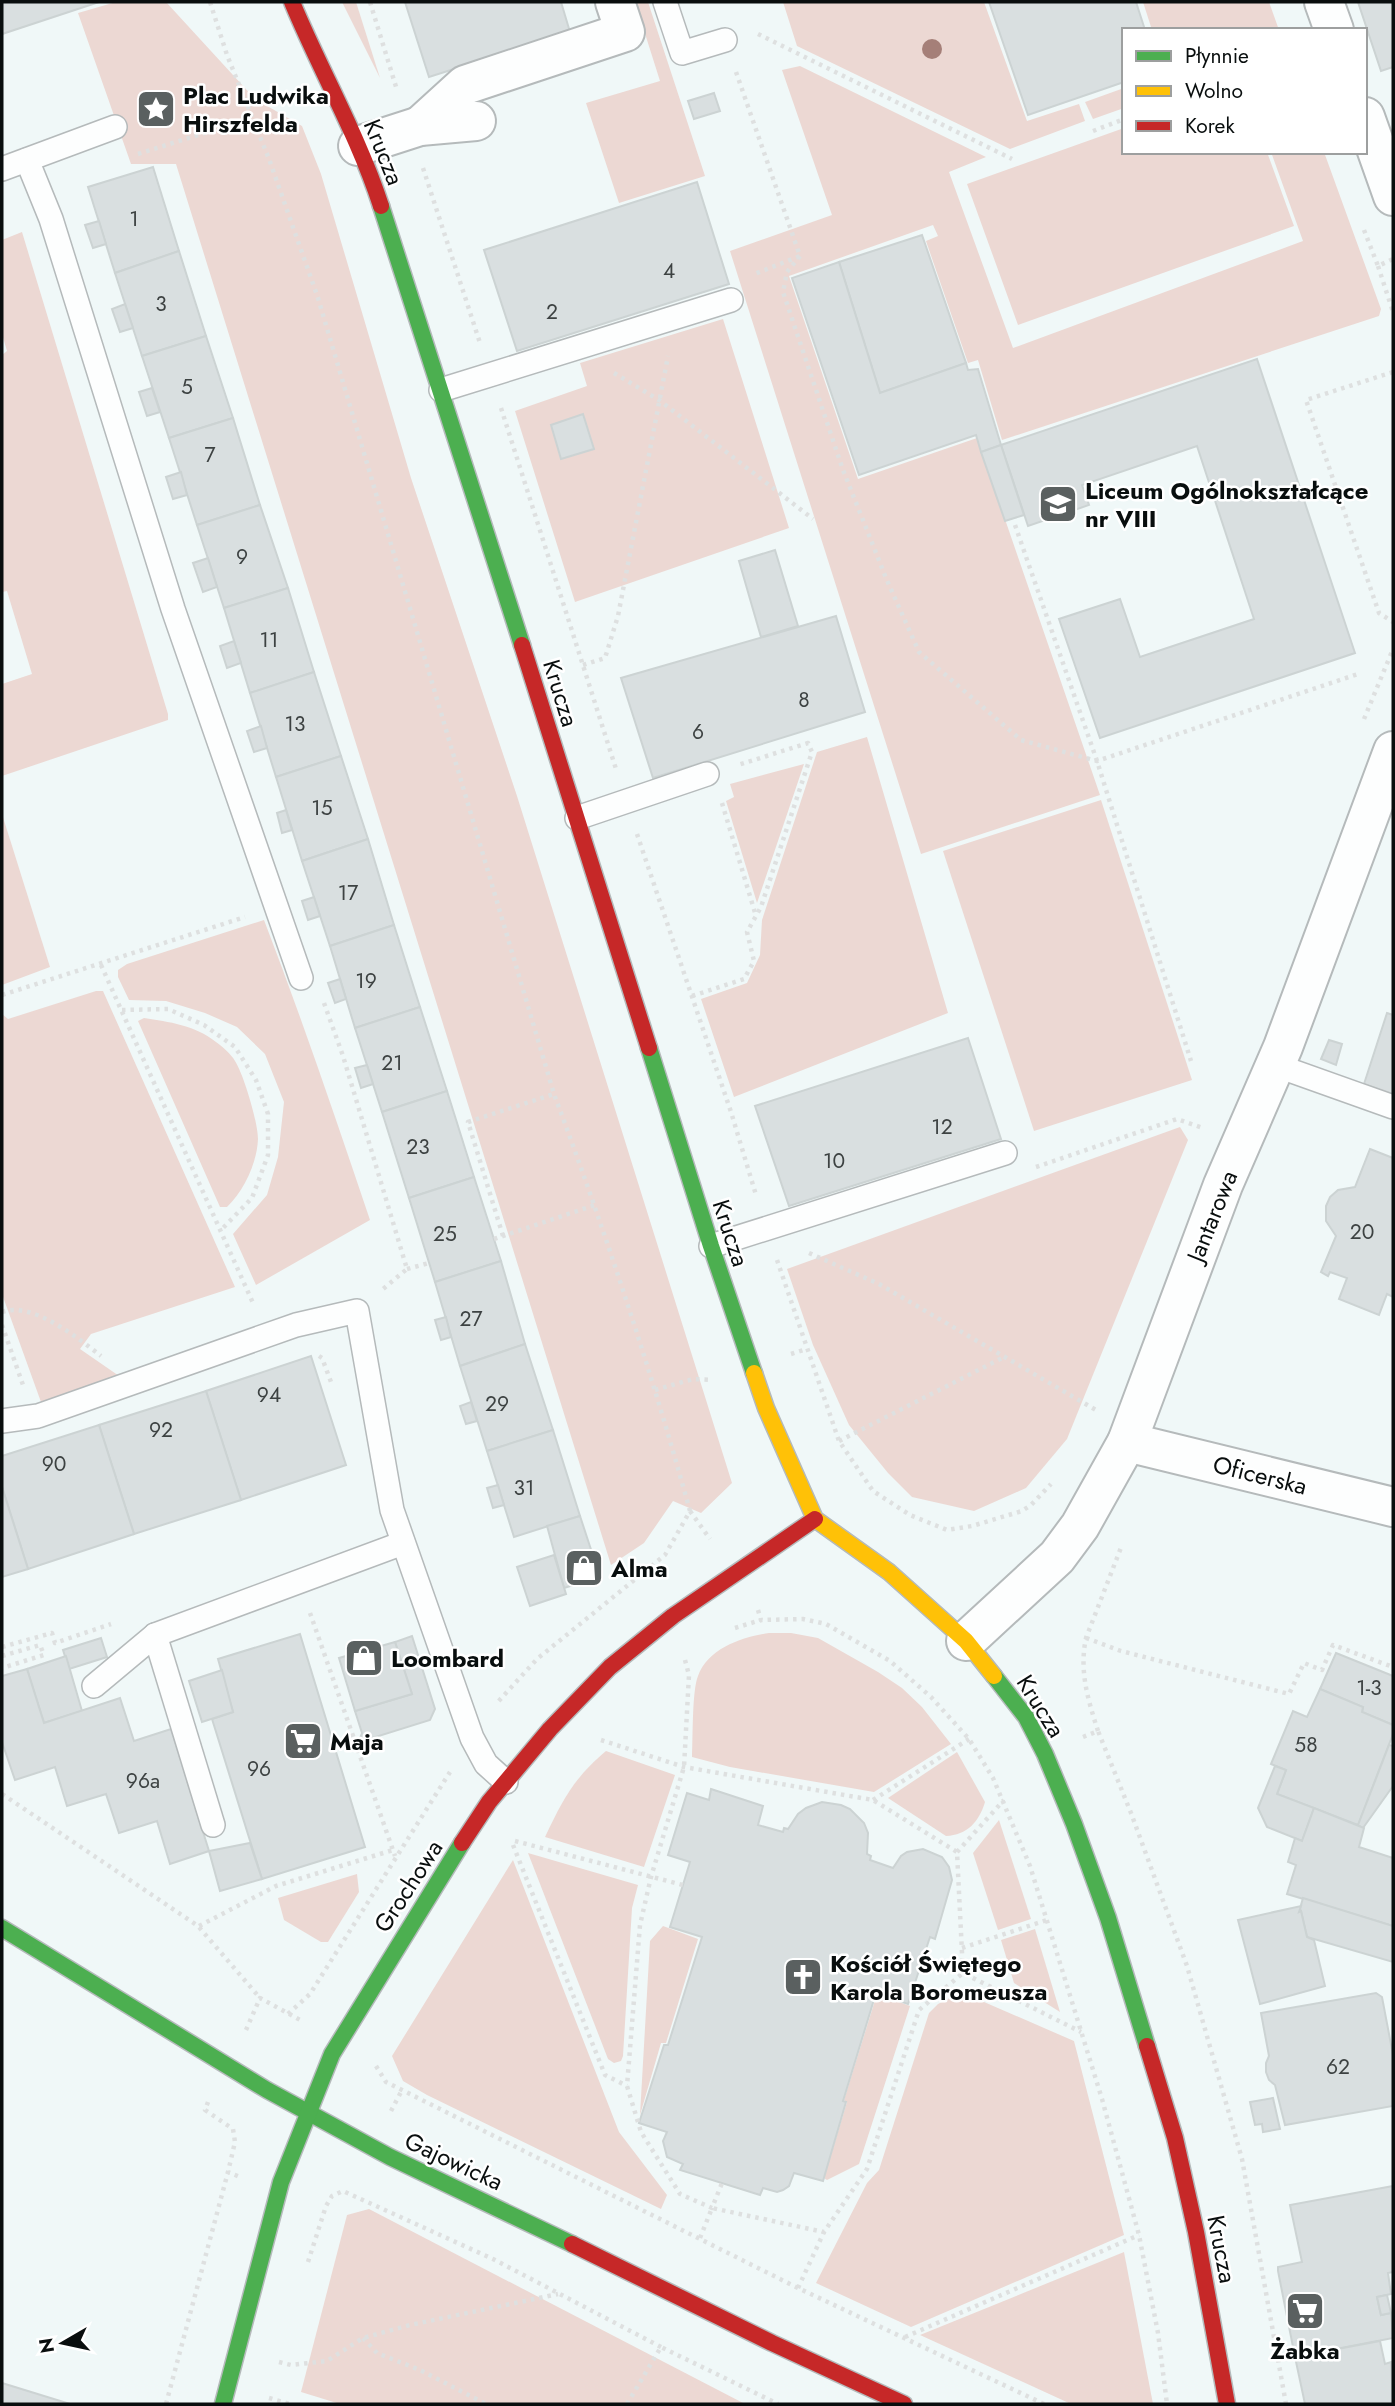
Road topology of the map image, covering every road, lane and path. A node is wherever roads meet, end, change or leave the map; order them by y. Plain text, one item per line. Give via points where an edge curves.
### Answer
1 (210, 2) edge
2 (292, 2) edge
3 (615, 2) edge
4 (665, 2) edge
5 (1324, 2) edge
6 (1333, 28) edge
7 (725, 40) junction
8 (1122, 120) edge
9 (476, 121) dead end
10 (1367, 123) edge
11 (420, 126) junction
12 (115, 127) dead end
13 (1093, 131) dead end
14 (358, 146) junction
15 (1012, 159) dead end
16 (27, 160) junction
17 (2, 169) edge
18 (1393, 196) edge
19 (800, 256) junction
20 (1378, 266) dead end
21 (731, 300) joint
22 (1393, 312) edge
23 (676, 317) junction
24 (571, 348) junction
25 (1393, 372) edge
26 (442, 390) junction
27 (659, 400) junction
28 (813, 519) dead end
29 (1015, 525) dead end
30 (1393, 622) edge
31 (583, 665) dead end
32 (1361, 673) dead end
33 (594, 699) dead end
34 (1393, 751) edge
35 (1097, 761) junction
36 (710, 774) junction
37 (626, 800) junction
38 (577, 818) junction
39 (275, 907) junction
40 (756, 916) junction
41 (102, 965) junction
42 (301, 978) dead end
43 (2, 995) edge
44 (692, 996) junction
45 (122, 1010) junction
46 (1191, 1061) dead end
47 (1275, 1065) junction
48 (555, 1094) junction
49 (1393, 1107) edge
50 (1005, 1153) dead end
51 (595, 1205) junction
52 (767, 1228) junction
53 (221, 1230) junction
54 (503, 1236) junction
55 (494, 1239) dead end
56 (711, 1246) junction
57 (805, 1251) dead end
58 (429, 1263) dead end
59 (407, 1269) dead end
60 (2, 1311) edge
61 (267, 1335) junction
62 (807, 1349) junction
63 (311, 1351) dead end
64 (788, 1355) dead end
65 (1006, 1356) junction
66 (715, 1380) dead end
67 (135, 1382) junction
68 (655, 1390) junction
69 (335, 1394) dead end
70 (1096, 1410) dead end
71 (2, 1421) edge
72 (839, 1441) junction
73 (1128, 1442) junction
74 (1031, 1505) dead end
75 (1393, 1507) edge
76 (690, 1511) junction
77 (815, 1519) junction
78 (1125, 1536) dead end
79 (712, 1541) dead end
80 (403, 1543) junction
81 (758, 1609) dead end
82 (761, 1620) junction
83 (730, 1630) dead end
84 (155, 1635) junction
85 (1086, 1639) junction
86 (966, 1641) junction
87 (2, 1656) edge
88 (675, 1661) dead end
89 (326, 1663) dead end
90 (1393, 1667) edge
91 (2, 1668) edge
92 (94, 1686) dead end
93 (605, 1730) dead end
94 (1098, 1731) junction
95 (472, 1738) junction
96 (1082, 1738) dead end
97 (969, 1739) junction
98 (684, 1768) junction
99 (1000, 1774) dead end
100 (993, 1778) junction
101 (506, 1782) junction
102 (2, 1794) edge
103 (873, 1800) junction
104 (1004, 1800) junction
105 (213, 1825) dead end
106 (519, 1830) dead end
107 (511, 1840) junction
108 (393, 1850) junction
109 (503, 1852) dead end
110 (957, 1852) junction
111 (395, 1857) junction
112 (651, 1878) junction
113 (683, 1885) dead end
114 (1047, 1920) junction
115 (198, 1926) junction
116 (2, 1928) edge
117 (962, 1948) junction
118 (922, 1962) dead end
119 (963, 1973) junction
120 (260, 1998) junction
121 (246, 2031) dead end
122 (1082, 2033) junction
123 (373, 2062) dead end
124 (627, 2086) junction
125 (402, 2090) junction
126 (209, 2102) dead end
127 (308, 2113) junction
128 (389, 2115) dead end
129 (228, 2172) junction
130 (242, 2178) dead end
131 (722, 2183) dead end
132 (712, 2208) junction
133 (824, 2232) junction
134 (1139, 2235) junction
135 (700, 2238) junction
136 (305, 2272) dead end
137 (798, 2288) junction
138 (559, 2294) junction
139 (363, 2337) junction
140 (904, 2338) junction
141 (661, 2347) junction
142 (282, 2350) dead end
143 (279, 2362) junction
144 (276, 2374) dead end
145 (273, 2386) dead end
146 (166, 2404) edge
147 (223, 2404) edge
148 (290, 2404) edge
149 (486, 2404) edge
150 (627, 2404) edge
151 (778, 2404) edge
152 (904, 2404) edge
153 (1044, 2404) edge
154 (1167, 2404) edge
155 (1227, 2404) edge
156 (1286, 2404) edge

1 - 48 path via 318,299
2 - 14 street, Krucza
3 - 11 street via 625,32 464,85
4 - 7 lane via 682,53
5 - 6 street
7 - 15 path via 755,32
7 - 19 path
8 - 13 path
9 - 11 street
10 - 18 street
11 - 14 street
12 - 16 lane
14 - 26 street, Krucza via 379,196
16 - 17 lane
16 - 39 lane via 55,232 173,609
19 - 21 path via 739,280
19 - 35 path via 787,272 783,292 843,470 919,652 1021,740
20 - 22 path
21 - 23 lane
23 - 24 lane
23 - 27 path
24 - 26 lane
24 - 27 path
25 - 30 path via 1306,400 1379,613
26 - 38 street, Krucza
27 - 28 path
27 - 31 path via 618,616 605,658
29 - 35 path
32 - 35 path
33 - 37 path
34 - 47 street, Jantarowa
35 - 46 path
36 - 37 lane
36 - 40 path
36 - 40 path via 808,743 812,752
37 - 38 lane
37 - 44 path
38 - 56 street, Krucza
39 - 41 path
39 - 42 lane
40 - 44 path via 747,932 754,961 744,979
41 - 43 path
41 - 45 path
44 - 52 path
45 - 53 path
45 - 53 path via 167,1009 204,1025 235,1047 256,1080 268,1114 268,1155 252,1198
47 - 49 lane
47 - 73 street, Jantarowa via 1223,1185
48 - 51 path
48 - 54 path via 468,1122
50 - 52 lane
51 - 54 path
51 - 68 path
52 - 56 lane
52 - 62 path
53 - 61 path
54 - 55 path
56 - 77 street, Krucza via 759,1390
57 - 65 path via 879,1284
58 - 59 path
60 - 67 path via 11,1308 34,1313 88,1345
61 - 67 lane
61 - 80 lane via 357,1311 392,1510
62 - 64 path
62 - 72 path
63 - 69 path via 323,1358
65 - 70 path
65 - 72 path
66 - 68 path via 692,1379
67 - 71 lane via 38,1416
68 - 76 path
72 - 74 path via 873,1491 910,1515 947,1530
73 - 75 street, Oficerska
73 - 86 street, Jantarowa via 1057,1557
76 - 79 path
76 - 95 path via 665,1555 537,1659
77 - 86 street, Krucza via 889,1572
77 - 101 street, Grochowa via 673,1616 610,1667
78 - 85 path
80 - 84 lane
80 - 95 lane
81 - 82 path
82 - 83 path
82 - 97 path via 803,1619 847,1635 890,1661
84 - 92 lane
84 - 105 lane
85 - 90 path via 1289,1694 1304,1663 1322,1670 1333,1645
85 - 94 path via 1083,1673
86 - 155 street, Krucza via 1026,1717 1062,1794 1100,1896 1175,2138
87 - 91 path via 40,1645 44,1655
88 - 98 path via 684,1653 689,1675
89 - 108 path
93 - 98 path via 598,1739
94 - 96 path
94 - 156 path via 1186,1966 1242,2159
95 - 101 lane via 486,1764
95 - 111 path
97 - 100 path
97 - 103 path
98 - 103 path
98 - 112 path
99 - 100 path
100 - 104 path
101 - 127 street, Grochowa via 437,1880 353,2017
102 - 115 path
103 - 110 path
104 - 110 path
104 - 114 path
106 - 107 path
107 - 109 path
107 - 112 path
107 - 124 path via 606,2075
108 - 111 path
108 - 115 path via 276,1886
110 - 117 path
111 - 120 path via 310,1994 288,2014
112 - 113 path
112 - 124 path via 640,1925
114 - 117 path
114 - 122 path
115 - 120 path
116 - 127 street, Gajowicka
117 - 119 path
118 - 119 path
119 - 122 path
119 - 133 path via 919,2010 867,2169
120 - 121 path
122 - 134 path
123 - 125 path via 386,2082
124 - 132 path via 641,2132 680,2194
125 - 128 path
125 - 135 path
126 - 129 path via 205,2110 233,2129
127 - 147 street, Grochowa via 281,2182
127 - 152 street, Gajowicka via 390,2157
129 - 130 path
129 - 146 path
131 - 132 path
132 - 133 path
132 - 135 path
133 - 137 path
134 - 140 path
134 - 154 path
135 - 137 path
136 - 138 path via 326,2206 332,2196 343,2191
137 - 140 path
138 - 139 path
138 - 141 path
139 - 143 path via 327,2361
139 - 149 path via 377,2353
140 - 153 path
141 - 150 path
141 - 151 path
142 - 143 path
143 - 144 path
145 - 148 path via 269,2398

